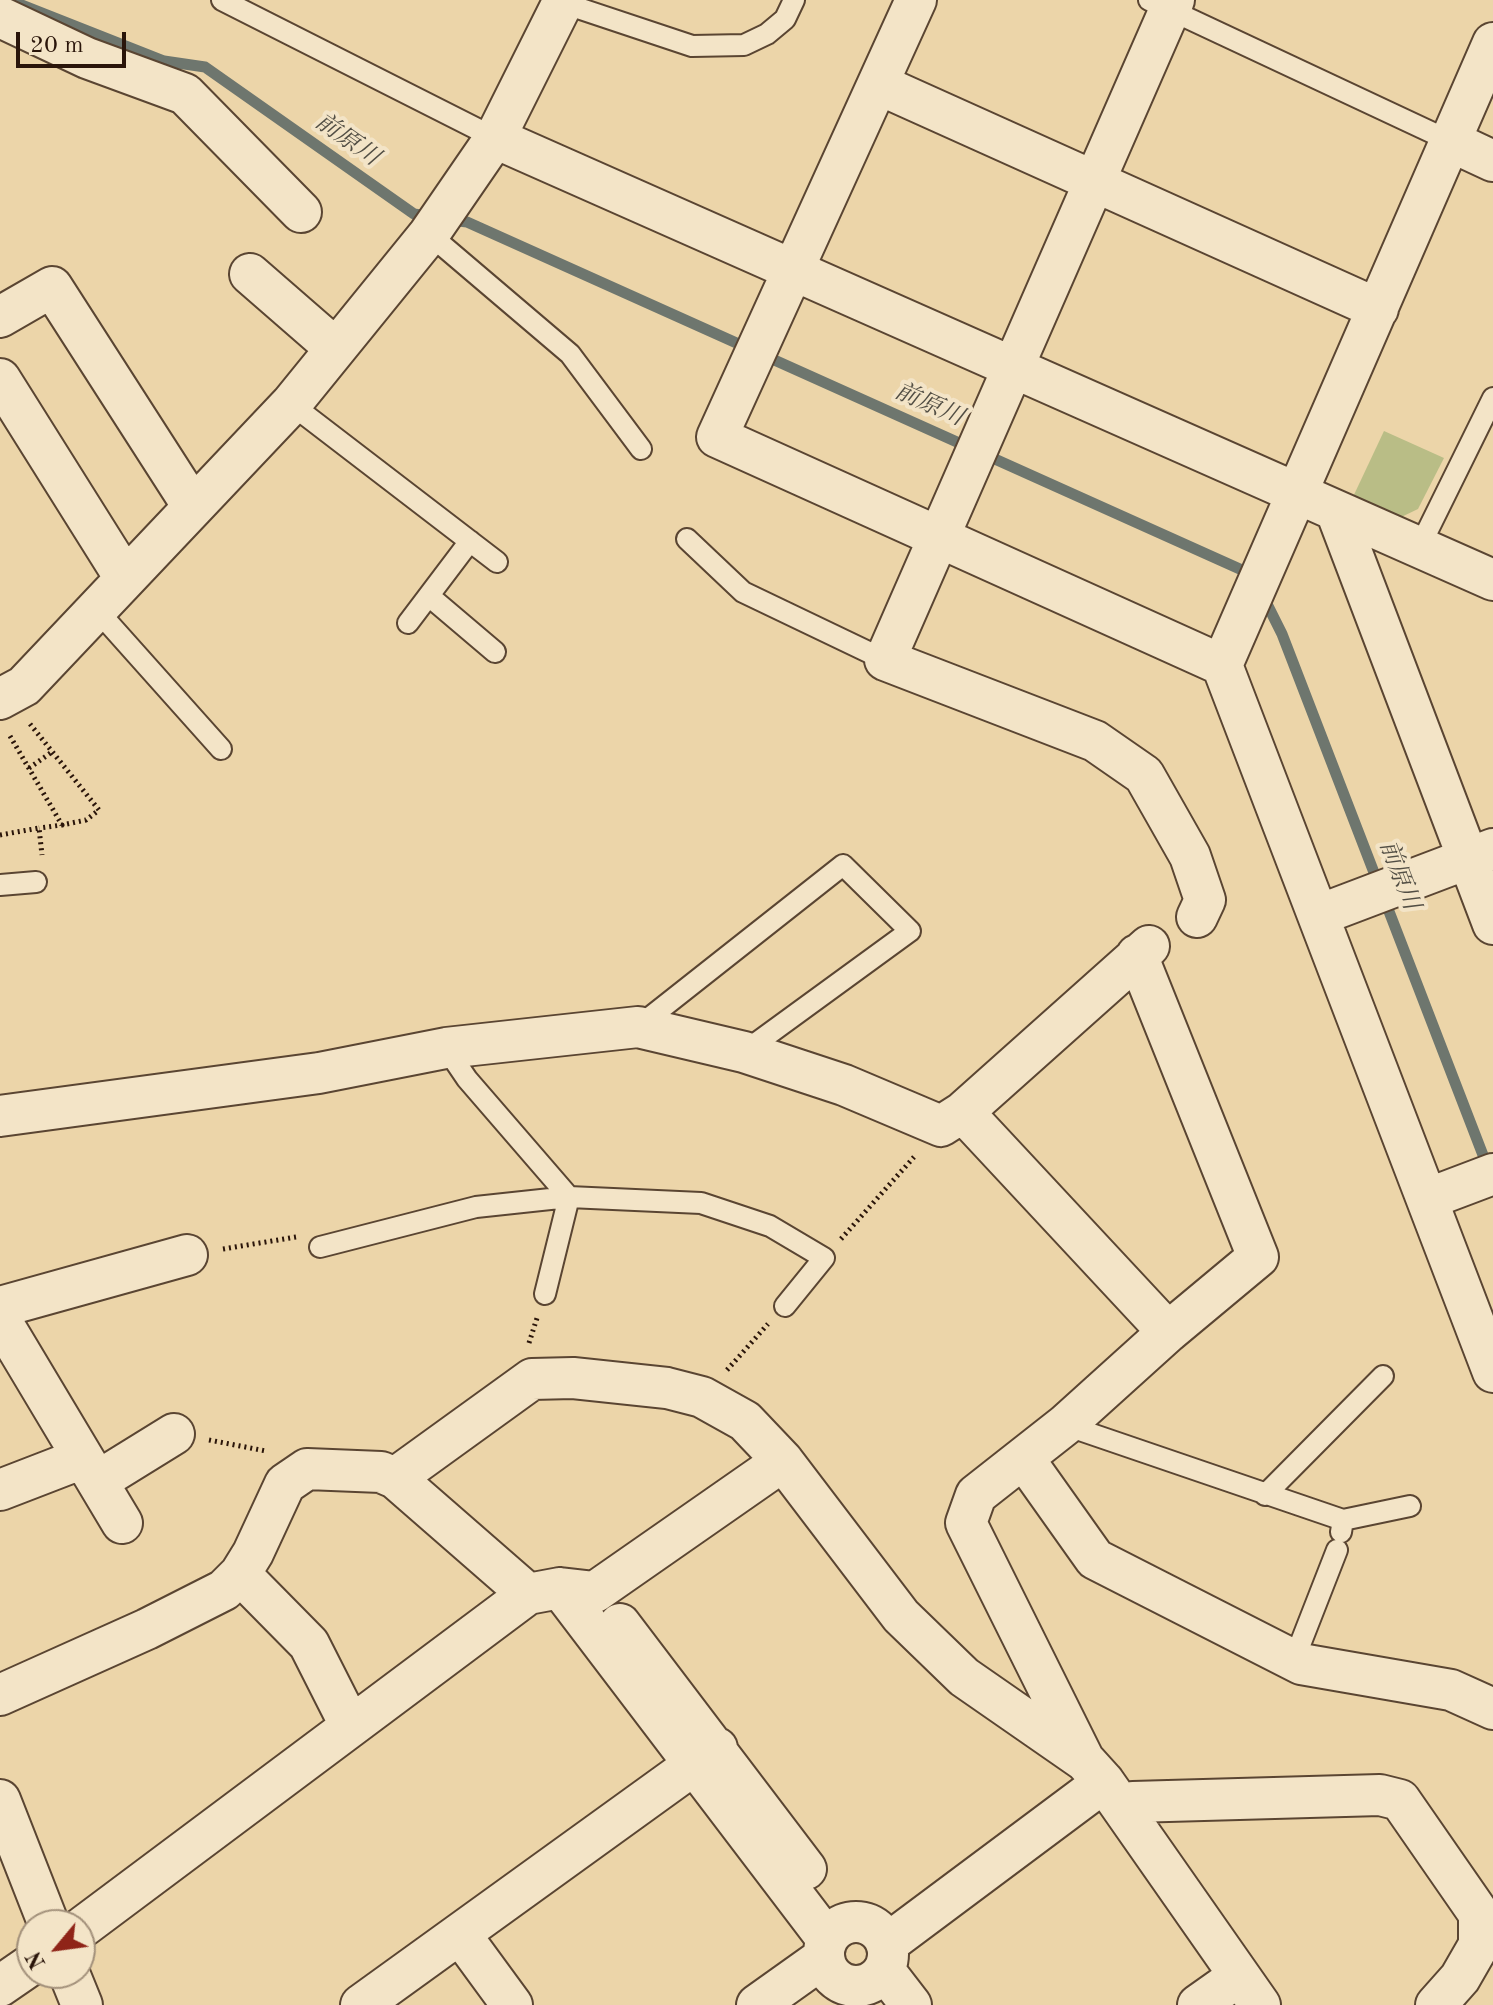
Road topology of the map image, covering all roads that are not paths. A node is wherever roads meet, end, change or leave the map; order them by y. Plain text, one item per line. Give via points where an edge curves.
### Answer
1 (223, 0) edge
2 (794, 0) edge
3 (916, 0) edge
4 (560, 1) edge
5 (1164, 3) edge
6 (0, 17) edge
7 (1493, 43) edge
8 (878, 84) junction
9 (495, 138) junction
10 (1450, 141) junction
11 (1493, 161) edge
12 (1094, 181) junction
13 (301, 212) dead end
14 (429, 234) junction
15 (793, 270) junction
16 (250, 274) dead end
17 (1378, 309) junction
18 (0, 317) edge
19 (335, 348) junction
20 (1013, 368) junction
21 (0, 379) edge
22 (1493, 398) edge
23 (291, 404) junction
24 (641, 449) dead end
25 (1297, 493) junction
26 (192, 505) junction
27 (1336, 511) junction
28 (939, 536) junction
29 (687, 539) dead end
30 (470, 541) junction
31 (1419, 548) junction
32 (497, 562) dead end
33 (125, 578) junction
34 (1493, 580) edge
35 (429, 596) junction
36 (96, 609) junction
37 (408, 623) dead end
38 (495, 652) dead end
39 (885, 660) junction
40 (1222, 665) junction
41 (5, 708) edge
42 (221, 749) dead end
43 (1480, 854) edge
44 (36, 882) road end
45 (0, 885) edge
46 (1319, 915) junction
47 (1197, 917) dead end
48 (1493, 924) edge
49 (638, 1027) junction
50 (446, 1048) junction
51 (744, 1052) junction
52 (0, 1116) edge
53 (952, 1119) junction
54 (1493, 1174) edge
55 (569, 1197) junction
56 (1427, 1199) junction
57 (320, 1247) road end
58 (187, 1255) road end
59 (545, 1294) road end
60 (785, 1306) road end
61 (0, 1307) edge
62 (0, 1319) edge
63 (1168, 1332) junction
64 (1493, 1372) edge
65 (1383, 1376) dead end
66 (1065, 1425) junction
67 (174, 1434) road end
68 (1024, 1459) junction
69 (783, 1461) junction
70 (91, 1469) junction
71 (395, 1478) junction
72 (0, 1490) edge
73 (1265, 1495) junction
74 (1410, 1506) dead end
75 (122, 1523) dead end
76 (1340, 1534) junction
77 (240, 1574) junction
78 (561, 1592) junction
79 (1294, 1660) junction
80 (0, 1695) edge
81 (1493, 1709) edge
82 (350, 1725) junction
83 (704, 1757) junction
84 (1104, 1784) junction
85 (0, 1800) edge
86 (43, 1909) edge
87 (96, 1917) edge
88 (460, 1934) junction
89 (858, 1959) edge
90 (1250, 1990) edge
91 (361, 2005) edge
92 (512, 2005) edge
93 (757, 2005) edge
94 (804, 2005) edge
95 (911, 2005) edge
96 (1198, 2005) edge
97 (1436, 2005) edge

1 - 9 lane
2 - 4 lane via 785,19 744,45 692,46
3 - 8 street
4 - 9 street
5 - 10 lane
5 - 12 street
6 - 13 street via 87,58 185,94
7 - 10 street
8 - 12 street
8 - 15 street
9 - 14 street
9 - 15 street
10 - 11 street
10 - 17 street
12 - 17 street
12 - 20 street
14 - 19 street
14 - 24 lane via 570,354
15 - 20 street
15 - 28 street via 717,437
16 - 19 street
17 - 25 street
18 - 26 street via 52,287
19 - 23 street
20 - 25 street
20 - 28 street
21 - 33 street
22 - 31 lane
23 - 26 street
23 - 30 lane
25 - 27 street
25 - 40 street
26 - 33 street
27 - 31 street
27 - 43 street
28 - 39 street
28 - 40 street
29 - 39 lane via 743,592
30 - 32 lane
30 - 35 lane
31 - 34 street
33 - 36 street
35 - 37 lane
35 - 38 lane
36 - 41 street
36 - 42 lane
39 - 47 street via 1095,741 1144,775 1190,856 1205,900
40 - 46 street
43 - 46 street
43 - 48 street
44 - 45 lane
46 - 56 street
49 - 50 street
49 - 51 street
49 - 51 lane via 843,865 910,931
50 - 52 street via 319,1073
50 - 55 lane
51 - 53 street
53 - 63 street
53 - 63 street via 1143,951 1258,1257
54 - 56 street
55 - 57 lane via 476,1207
55 - 59 lane
55 - 60 lane via 701,1203 770,1226 824,1258
56 - 64 street
58 - 61 street
62 - 70 street
63 - 66 street
65 - 73 lane
66 - 68 street
66 - 73 lane
67 - 70 street
68 - 79 street via 1095,1559
68 - 84 street via 976,1495 966,1523
69 - 71 street via 745,1421 702,1397 573,1378 532,1379
69 - 78 street
69 - 84 street via 901,1616 964,1677
70 - 72 street
70 - 75 street
71 - 77 street via 381,1472 307,1469 285,1484
71 - 78 street
73 - 76 lane
74 - 76 lane
76 - 79 lane
77 - 80 street via 224,1590 147,1629
77 - 82 street via 309,1644
78 - 82 street
78 - 83 street
79 - 81 street via 1451,1690
82 - 87 street
83 - 88 street
83 - 89 street
84 - 89 street
84 - 90 street
84 - 97 street via 1133,1802 1380,1795 1400,1800 1479,1914 1479,1945
85 - 86 street
88 - 91 street
88 - 92 street
89 - 93 street
89 - 94 street
89 - 95 street
90 - 96 street

